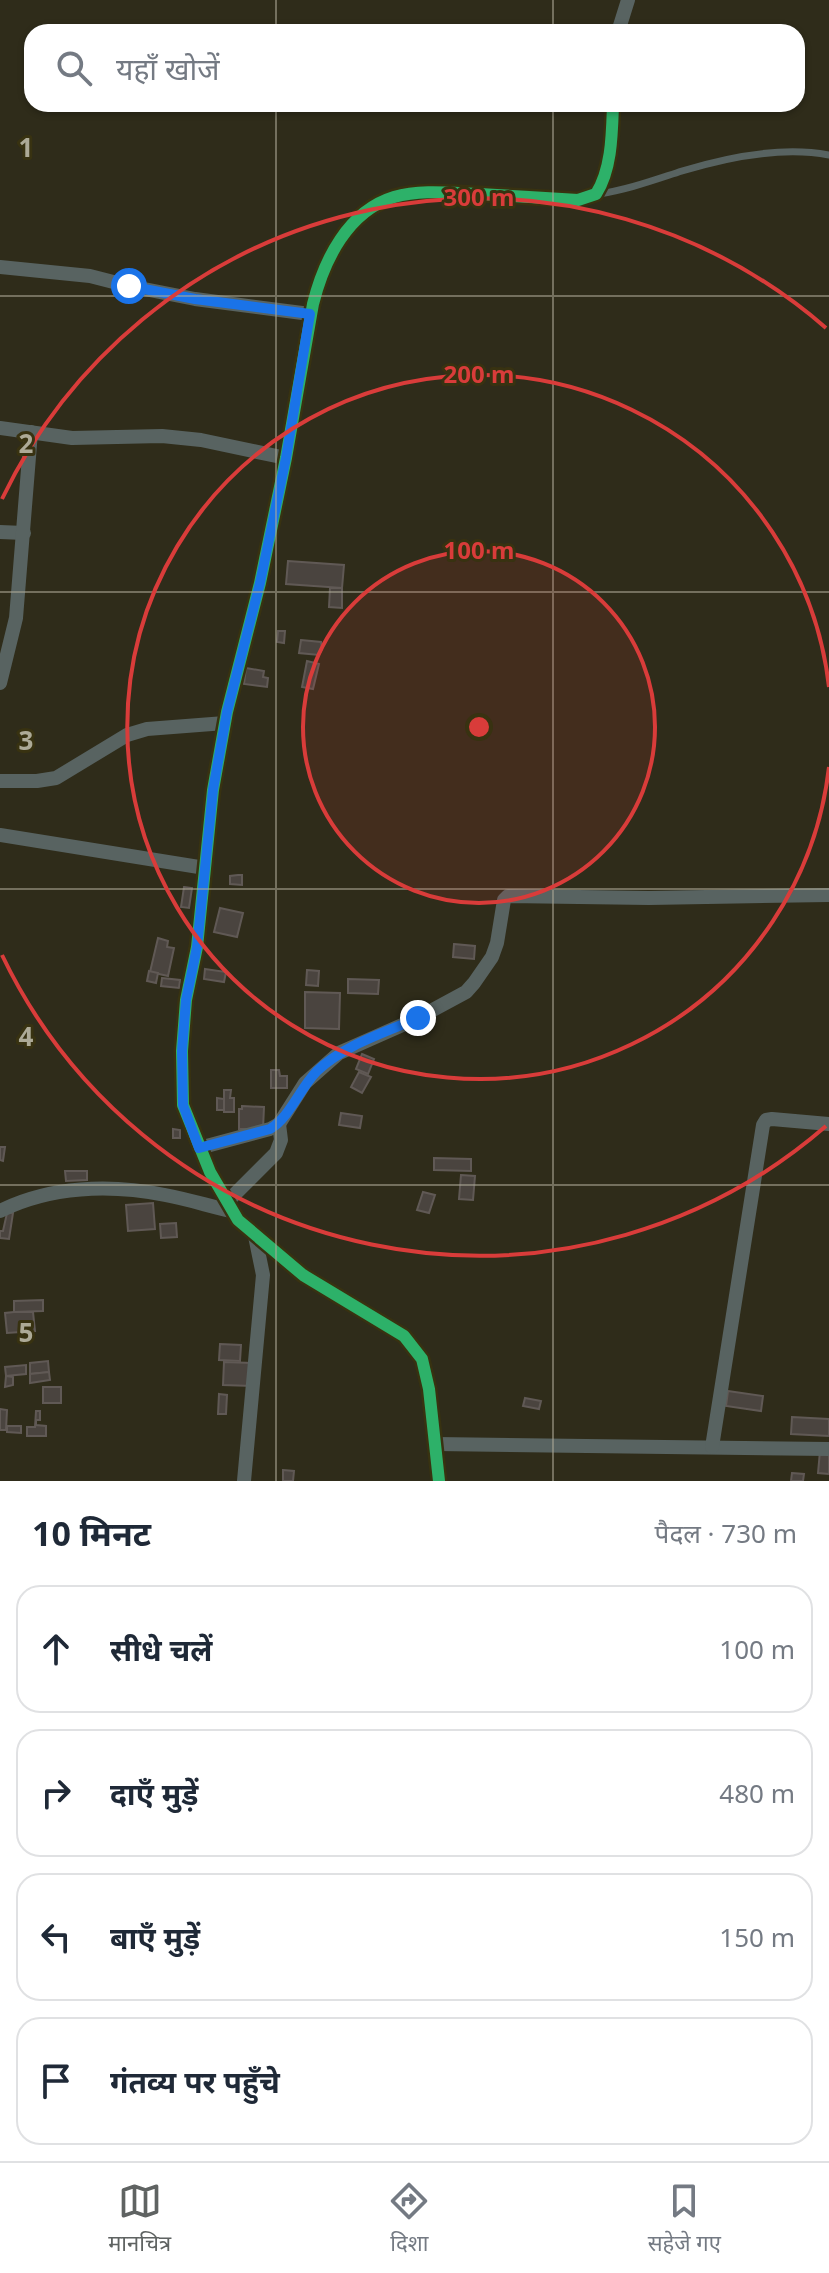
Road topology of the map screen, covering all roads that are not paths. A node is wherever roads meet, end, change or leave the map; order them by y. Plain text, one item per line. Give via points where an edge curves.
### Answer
1 (628, 0) edge
2 (620, 24) edge
3 (613, 112) edge
4 (829, 155) edge
5 (596, 194) junction
6 (0, 267) edge
7 (310, 314) junction
8 (0, 428) edge
9 (31, 432) junction
10 (286, 458) junction
11 (0, 532) edge
12 (24, 533) junction
13 (0, 683) edge
14 (225, 723) junction
15 (0, 781) edge
16 (0, 835) edge
17 (205, 868) junction
18 (829, 895) edge
19 (279, 1124) junction
20 (829, 1124) edge
21 (199, 1148) junction
22 (229, 1207) junction
23 (0, 1211) edge
24 (255, 1236) junction
25 (436, 1444) junction
26 (712, 1447) junction
27 (829, 1449) edge
28 (244, 1481) edge
29 (439, 1481) edge

1 - 2 street
3 - 5 street via 608,161
4 - 5 lane via 768,153
5 - 7 street via 578,200 451,193 394,197 369,210 344,233 318,284
6 - 7 street via 90,276 195,299
7 - 10 street
8 - 9 street
9 - 10 street via 72,438 162,436
9 - 12 street
10 - 14 street
11 - 12 street
12 - 13 street via 16,618
14 - 15 street via 147,729 127,735 56,778
14 - 17 street
16 - 17 street
17 - 21 street via 182,1051 183,1105
18 - 19 street via 508,896 492,957 466,992 339,1053 305,1083
19 - 21 street
19 - 22 street via 276,1153
20 - 26 street via 772,1119 763,1125
21 - 22 street
22 - 23 street via 164,1194 93,1189 51,1192
22 - 24 street
24 - 25 street via 303,1275 404,1336 422,1359
24 - 28 street via 263,1275
25 - 26 street
25 - 29 street
26 - 27 street

